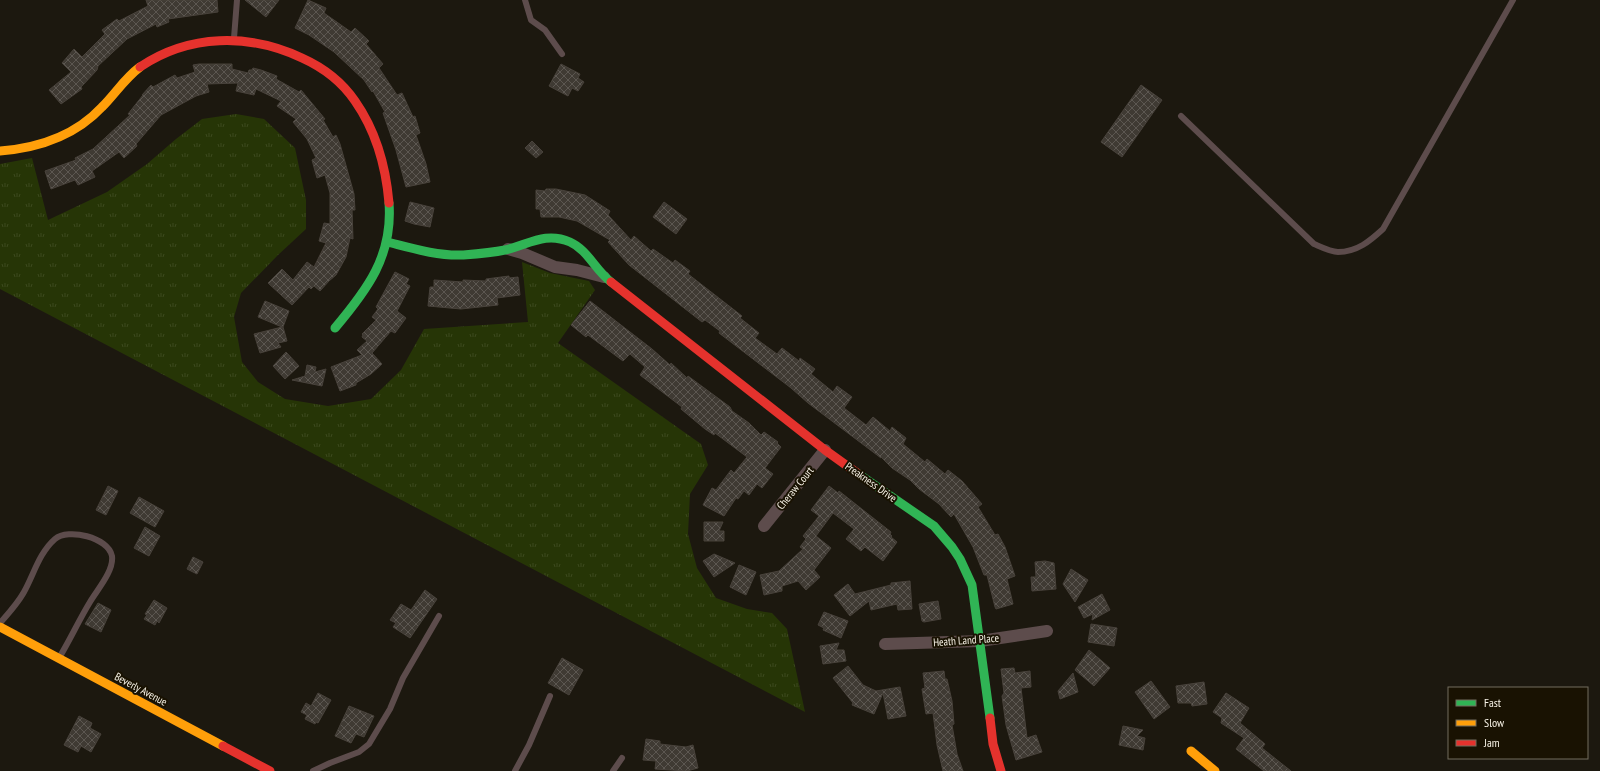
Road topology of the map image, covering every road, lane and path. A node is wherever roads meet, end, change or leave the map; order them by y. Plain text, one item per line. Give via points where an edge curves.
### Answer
1 (237, 0) edge
2 (525, 0) edge
3 (1513, 0) edge
4 (234, 38) junction
5 (562, 54) dead end
6 (1181, 116) dead end
7 (0, 151) edge
8 (387, 242) junction
9 (508, 250) junction
10 (604, 277) junction
11 (335, 328) dead end
12 (825, 450) junction
13 (764, 526) dead end
14 (439, 616) dead end
15 (0, 623) edge
16 (0, 627) edge
17 (1047, 631) dead end
18 (980, 641) junction
19 (885, 644) dead end
20 (59, 659) junction
21 (550, 696) dead end
22 (1191, 751) dead end
23 (622, 758) dead end
24 (270, 771) edge
25 (313, 771) edge
26 (515, 771) edge
27 (613, 771) edge
28 (1001, 771) edge
29 (1216, 771) edge

1 - 4 lane
2 - 5 lane via 531,20 544,30
3 - 6 lane via 1383,229 1356,249 1337,252 1314,244
4 - 7 street via 192,43 156,57 132,73 92,117 72,131 34,146
4 - 8 street via 266,43 316,65 340,83 362,110 384,166 390,210
8 - 9 street, Preakness Drive via 431,253 459,255
8 - 11 street via 384,256 372,280 358,302
9 - 10 street, Preakness Drive via 555,267
9 - 10 street, Preakness Drive via 537,239 555,238 573,243 585,251
10 - 12 street, Preakness Drive
12 - 13 street, Cheraw Court
12 - 18 street, Preakness Drive via 934,526 952,547 972,585
14 - 25 lane via 369,744 359,752
15 - 20 lane via 24,593 46,548 56,538 66,533 102,541 112,555 111,564 101,588 91,600
16 - 20 street, Beverly Avenue
17 - 18 street, Heath Land Place
18 - 19 street, Heath Land Place
18 - 28 street, Preakness Drive via 993,744
20 - 24 street, Beverly Avenue
21 - 26 lane
22 - 29 street
23 - 27 lane

